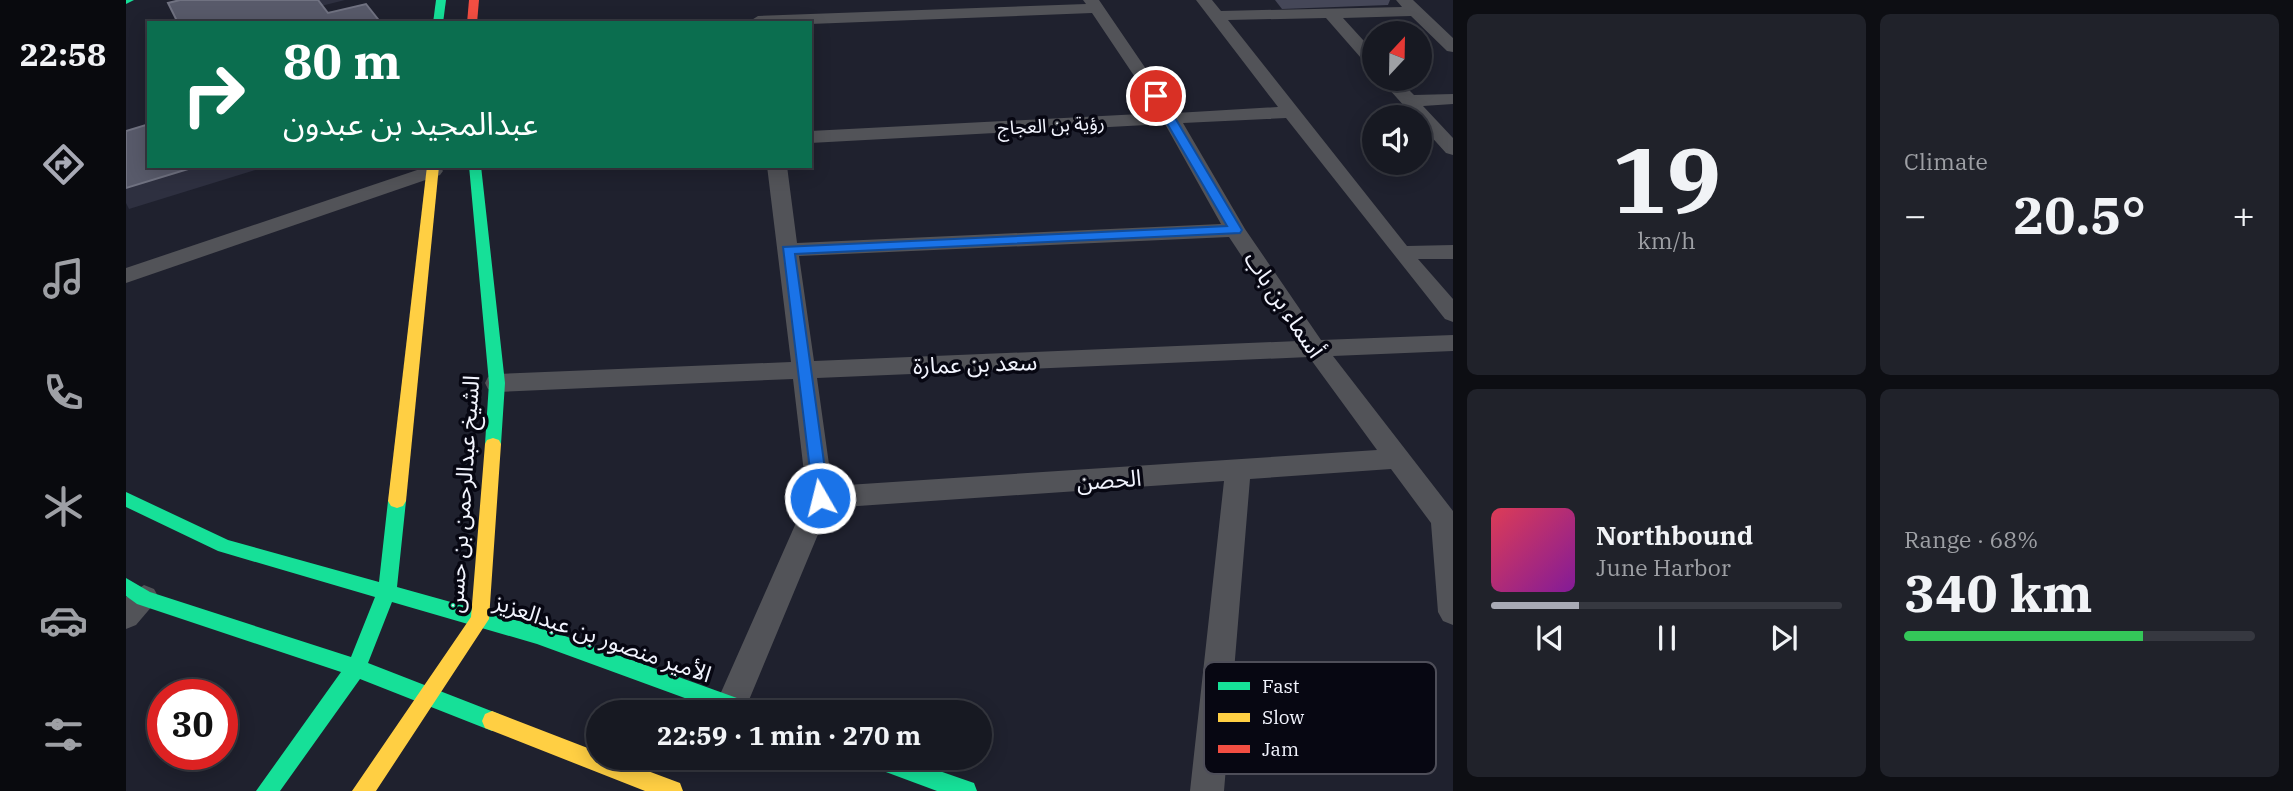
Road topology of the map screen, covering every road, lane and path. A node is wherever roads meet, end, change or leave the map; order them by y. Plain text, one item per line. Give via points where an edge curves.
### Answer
1 (441, 0) edge
2 (474, 0) edge
3 (755, 0) edge
4 (1204, 0) edge
5 (1094, 4) edge
6 (1409, 6) edge
7 (1330, 13) junction
8 (1216, 16) junction
9 (438, 21) edge
10 (472, 21) edge
11 (758, 21) edge
12 (777, 21) edge
13 (1453, 47) edge
14 (1362, 49) edge
15 (1400, 91) edge
16 (1453, 99) edge
17 (1409, 101) junction
18 (1292, 112) junction
19 (1171, 118) junction
20 (812, 137) edge
21 (1453, 149) edge
22 (475, 168) edge
23 (777, 168) edge
24 (433, 169) edge
25 (1236, 230) junction
26 (788, 250) junction
27 (1453, 252) edge
28 (1401, 253) junction
29 (126, 276) edge
30 (1453, 314) edge
31 (1453, 343) edge
32 (1315, 349) junction
33 (803, 370) junction
34 (497, 383) junction
35 (1398, 458) junction
36 (1238, 470) junction
37 (820, 498) junction
38 (126, 499) edge
39 (387, 590) junction
40 (132, 600) edge
41 (1453, 612) edge
42 (480, 619) junction
43 (1219, 662) edge
44 (356, 668) junction
45 (425, 697) junction
46 (714, 700) edge
47 (742, 700) edge
48 (907, 770) edge
49 (268, 791) edge
50 (363, 791) edge
51 (672, 791) edge
52 (966, 791) edge

1 - 9 street
2 - 10 street
3 - 11 street
4 - 8 street
5 - 12 street
5 - 19 street, أسماء بن باب
6 - 7 street
6 - 13 street
7 - 8 street
7 - 14 street
8 - 18 street
15 - 17 street
16 - 17 street
17 - 21 street
18 - 19 street, رؤية بن العجاج
18 - 28 street
19 - 20 street, رؤية بن العجاج
19 - 25 street, أسماء بن باب
22 - 34 street, الشيخ عبدالرحمن بن حسن
23 - 26 street
24 - 29 street
24 - 39 street
25 - 26 street
25 - 32 street, أسماء بن باب
26 - 33 street
27 - 28 street
28 - 30 street
31 - 32 street, سعد بن عمارة
32 - 33 street, سعد بن عمارة
32 - 35 street, أسماء بن باب
33 - 34 street, سعد بن عمارة
33 - 37 street
34 - 42 street, الشيخ عبدالرحمن بن حسن
35 - 36 street, الحصن
35 - 41 street, أسماء بن باب via 1444,520
36 - 37 street, الحصن
36 - 43 street
37 - 47 street
38 - 39 street, الأمير منصور بن عبدالعزيز via 224,547
39 - 42 street, الأمير منصور بن عبدالعزيز
39 - 44 street
40 - 44 street
42 - 45 street, الشيخ عبدالرحمن بن حسن
42 - 46 street, الأمير منصور بن عبدالعزيز
44 - 45 street
44 - 49 street
45 - 50 street, الشيخ عبدالرحمن بن حسن
45 - 51 street
48 - 52 street

